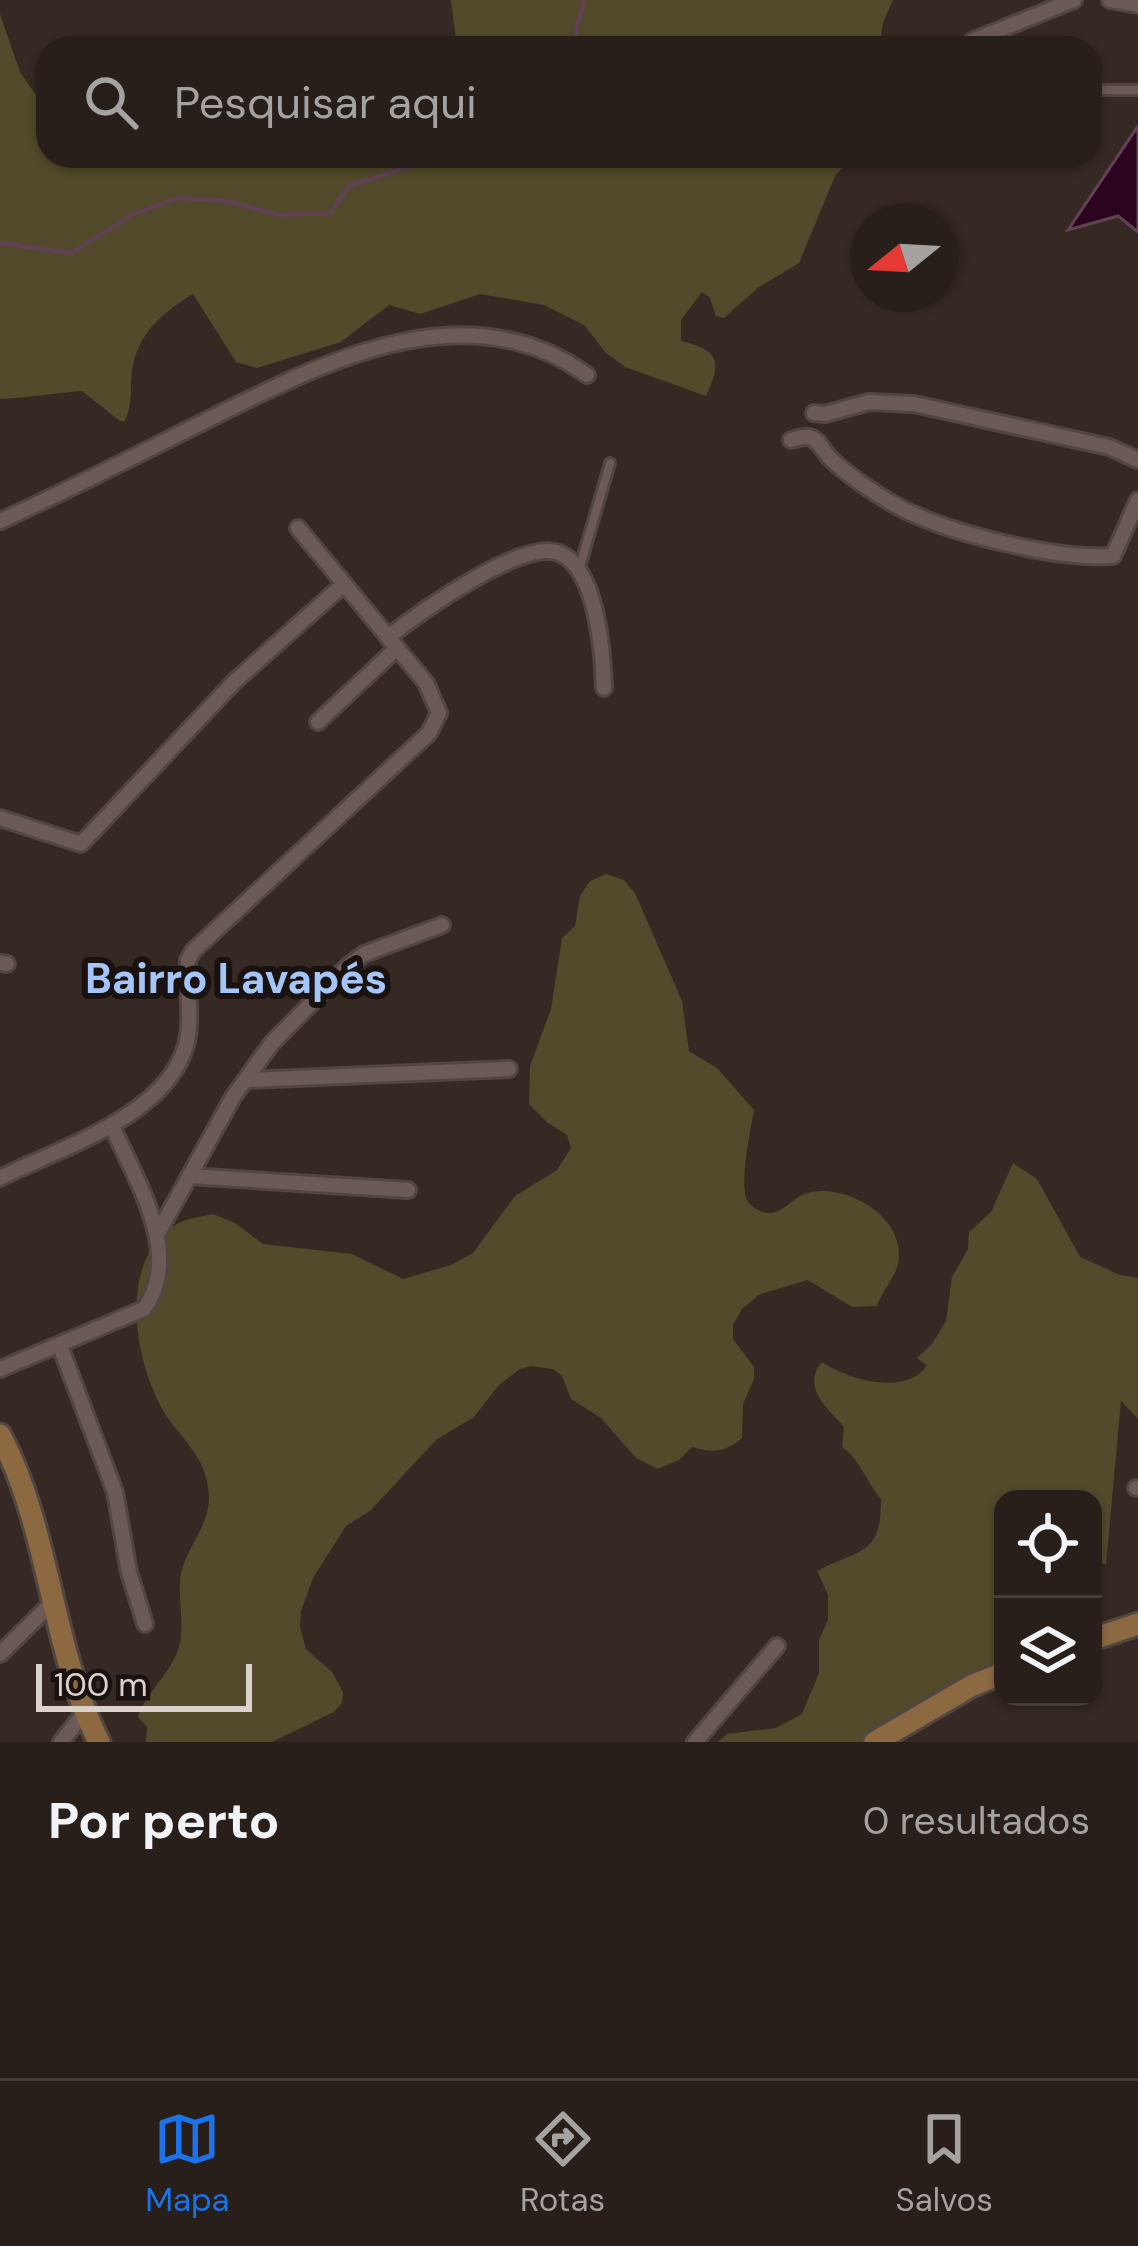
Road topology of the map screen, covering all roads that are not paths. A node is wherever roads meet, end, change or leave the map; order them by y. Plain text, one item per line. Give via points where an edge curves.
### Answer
1 (1074, 0) edge
2 (1110, 0) edge
3 (1138, 5) edge
4 (984, 36) edge
5 (1102, 90) edge
6 (1138, 90) edge
7 (586, 375) dead end
8 (814, 413) dead end
9 (791, 440) dead end
10 (1138, 460) edge
11 (610, 463) dead end
12 (1138, 500) edge
13 (0, 521) edge
14 (298, 528) dead end
15 (579, 570) junction
16 (344, 584) junction
17 (393, 643) junction
18 (604, 688) dead end
19 (318, 722) dead end
20 (0, 818) edge
21 (442, 925) dead end
22 (509, 1070) dead end
23 (246, 1080) junction
24 (112, 1126) junction
25 (189, 1176) junction
26 (0, 1178) edge
27 (408, 1190) dead end
28 (158, 1233) junction
29 (60, 1346) junction
30 (0, 1369) edge
31 (0, 1435) edge
32 (52, 1604) junction
33 (145, 1624) dead end
34 (1138, 1624) edge
35 (1102, 1636) edge
36 (777, 1646) dead end
37 (0, 1654) edge
38 (994, 1679) edge
39 (84, 1713) junction
40 (909, 1732) edge
41 (61, 1742) edge
42 (99, 1742) edge
43 (695, 1742) edge
44 (875, 1742) edge

1 - 4 street
2 - 3 street
5 - 6 lane
7 - 13 street via 557,354 506,339 380,345 316,367
8 - 10 street via 869,401 914,404
9 - 12 street via 818,441 829,458 894,504 942,527 1050,551 1113,556
11 - 15 lane
14 - 16 street
15 - 17 street via 552,550 529,554 429,608
15 - 18 street via 602,641
16 - 17 street
16 - 20 street via 223,694 81,844
17 - 19 street
17 - 24 street via 435,696 436,722 193,951 186,1046 160,1089
21 - 23 street via 348,966
22 - 23 street
23 - 25 street
24 - 26 street
24 - 28 street
25 - 27 street
25 - 28 street
28 - 29 street via 144,1309
29 - 30 street
29 - 33 street via 115,1492
31 - 32 main road via 36,1525
32 - 37 street
32 - 39 main road
34 - 35 main road
36 - 43 street
38 - 40 main road
39 - 41 street
39 - 42 main road
40 - 44 main road

